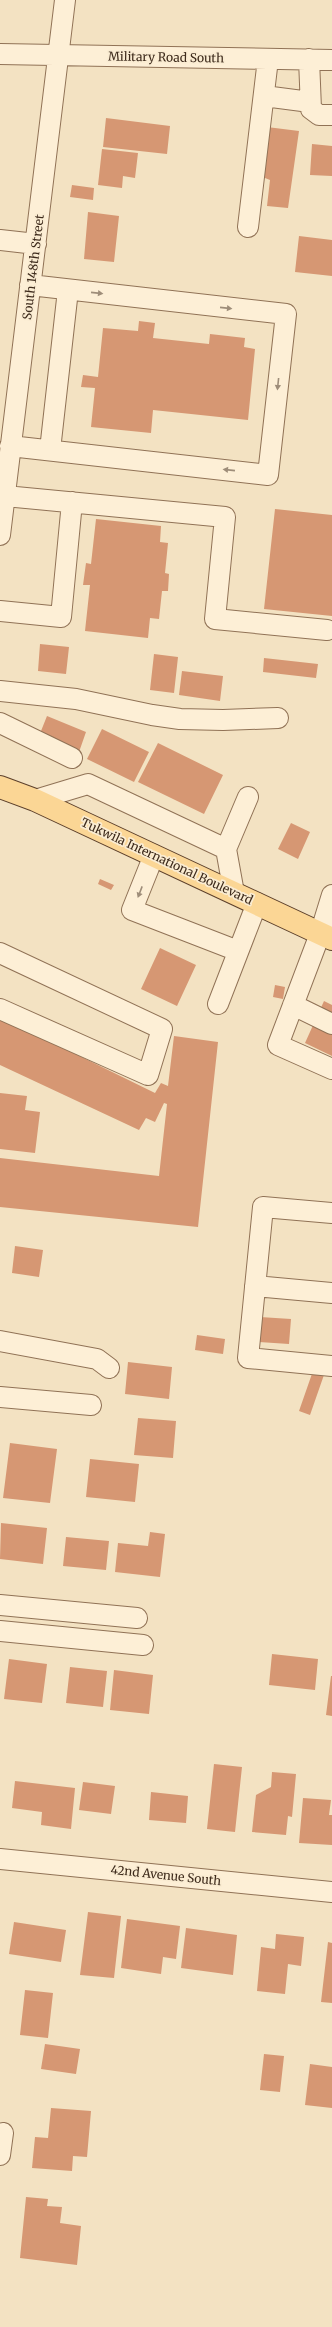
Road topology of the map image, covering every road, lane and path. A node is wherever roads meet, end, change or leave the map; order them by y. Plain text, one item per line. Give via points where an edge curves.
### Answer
1 (65, 0) edge
2 (0, 54) edge
3 (59, 56) junction
4 (268, 59) junction
5 (309, 59) junction
6 (332, 60) edge
7 (264, 96) junction
8 (310, 102) junction
9 (332, 115) edge
10 (248, 227) dead end
11 (0, 240) edge
12 (36, 244) junction
13 (30, 285) junction
14 (68, 290) junction
15 (8, 406) edge
16 (7, 449) edge
17 (50, 450) junction
18 (72, 502) junction
19 (3, 503) edge
20 (0, 535) edge
21 (0, 611) edge
22 (327, 630) dead end
23 (0, 691) edge
24 (278, 718) dead end
25 (0, 723) edge
26 (72, 758) dead end
27 (0, 787) edge
28 (248, 797) dead end
29 (35, 800) junction
30 (226, 849) junction
31 (154, 855) junction
32 (234, 894) junction
33 (332, 895) edge
34 (257, 904) junction
35 (326, 937) edge
36 (238, 951) junction
37 (0, 953) edge
38 (218, 1004) dead end
39 (293, 1005) junction
40 (0, 1009) edge
41 (325, 1020) edge
42 (332, 1069) edge
43 (332, 1214) edge
44 (255, 1286) junction
45 (332, 1293) edge
46 (0, 1342) edge
47 (332, 1366) edge
48 (109, 1368) dead end
49 (0, 1397) edge
50 (91, 1406) dead end
51 (0, 1605) edge
52 (137, 1618) dead end
53 (0, 1631) edge
54 (143, 1645) dead end
55 (0, 1859) edge
56 (332, 1892) edge
57 (3, 2133) dead end
58 (0, 2155) edge

1 - 3 street, South 148th Street
2 - 3 street, Military Road South
3 - 4 street, Military Road South
3 - 12 street, South 148th Street
4 - 5 street, Military Road South
4 - 7 street
5 - 6 street, Military Road South
5 - 8 street
7 - 8 street
7 - 10 street
8 - 9 street via 310,109 314,113
11 - 12 street
12 - 13 street, South 148th Street
13 - 14 street
13 - 15 street, South 148th Street
14 - 17 street
14 -> 17 street via 286,314 268,475
15 - 16 street, South 148th Street
16 - 17 street
16 - 19 street, South 148th Street
18 - 19 street
18 - 21 street via 61,617
18 - 22 street via 224,517 215,619
19 - 20 street, South 148th Street
23 - 24 street via 76,699 180,719
25 - 26 street
27 - 29 main road, Tukwila International Boulevard
28 - 30 street
29 - 30 street via 88,784
29 - 31 main road, Tukwila International Boulevard
30 - 32 street
31 - 32 main road, Tukwila International Boulevard
31 -> 36 street via 132,910
32 - 34 main road, Tukwila International Boulevard
33 - 35 street
34 - 35 main road, Tukwila International Boulevard
34 - 36 street
35 - 39 street
36 - 38 street
37 - 40 street via 162,1029 148,1075
39 - 41 street
39 - 42 street via 278,1045
43 - 44 street via 263,1207
44 - 45 street
44 - 47 street via 248,1358
46 - 48 street via 23,1344 97,1359
49 - 50 street
51 - 52 street
53 - 54 street
55 - 56 street, 42nd Avenue South
57 - 58 street

